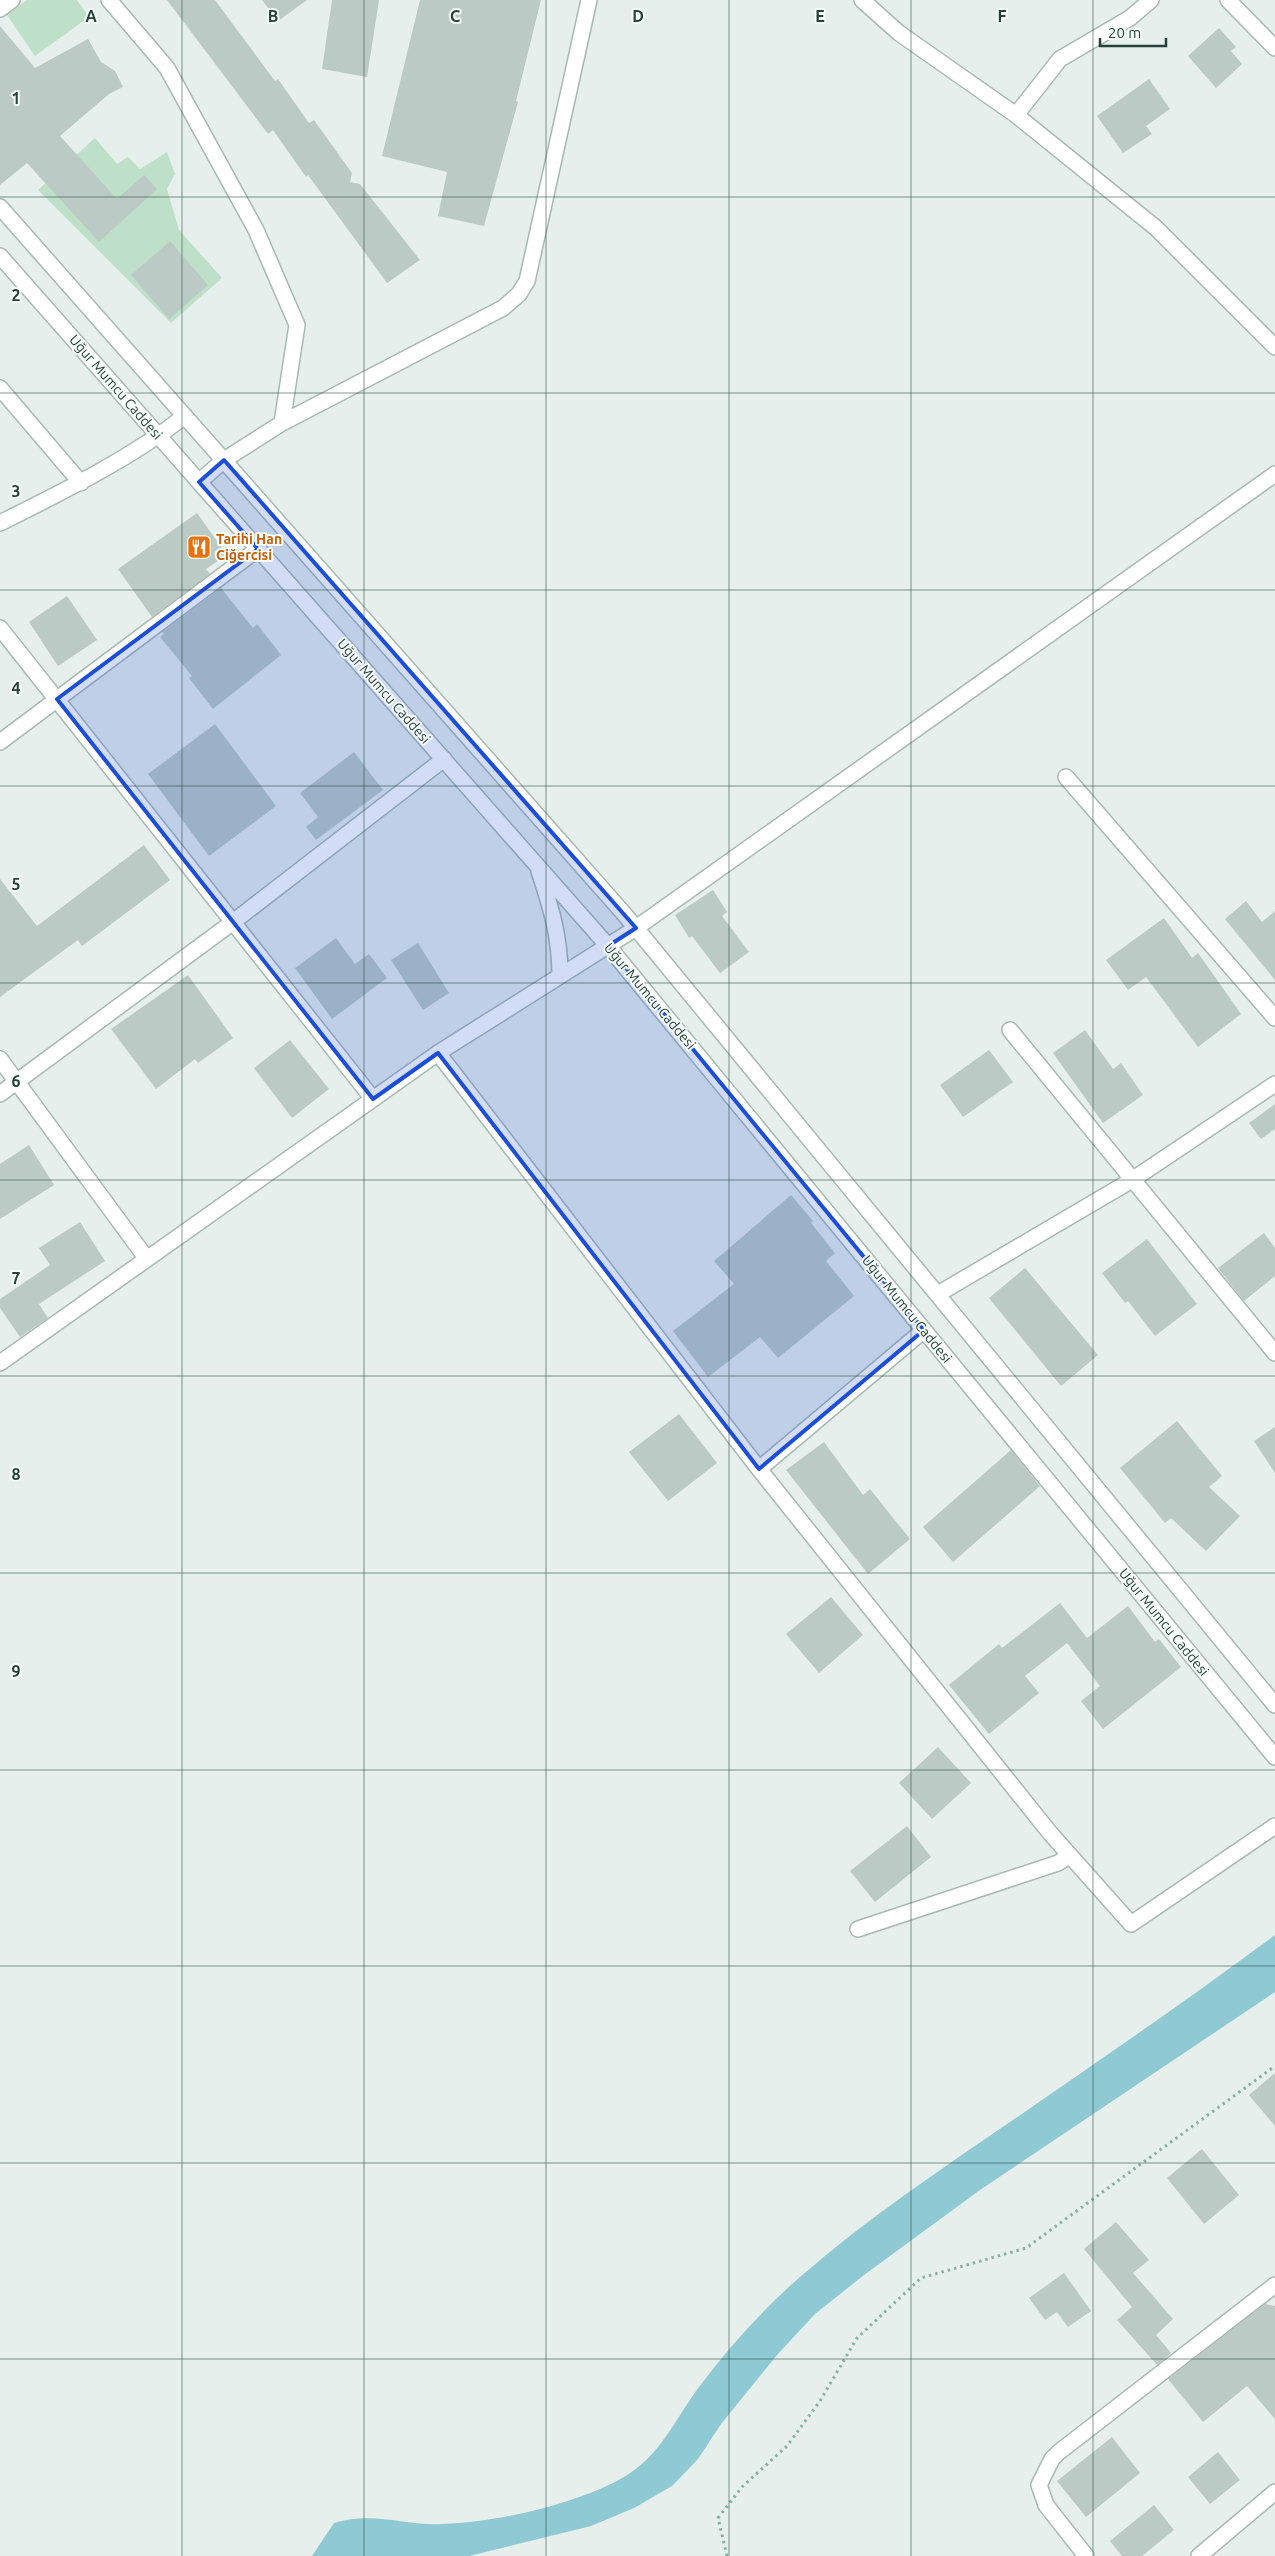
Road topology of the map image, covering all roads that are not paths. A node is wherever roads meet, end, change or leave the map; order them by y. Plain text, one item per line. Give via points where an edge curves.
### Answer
1 (12, 0) edge
2 (109, 0) edge
3 (589, 0) edge
4 (862, 0) edge
5 (1151, 0) edge
6 (1228, 0) edge
7 (0, 9) edge
8 (1275, 48) edge
9 (1016, 115) junction
10 (0, 207) edge
11 (0, 256) edge
12 (1275, 347) edge
13 (0, 388) edge
14 (185, 416) junction
15 (282, 423) junction
16 (159, 436) junction
17 (224, 460) junction
18 (1275, 474) edge
19 (200, 482) junction
20 (81, 483) junction
21 (0, 523) edge
22 (258, 549) junction
23 (0, 628) edge
24 (57, 699) junction
25 (0, 742) edge
26 (444, 759) junction
27 (1066, 777) dead end
28 (537, 865) junction
29 (233, 922) junction
30 (636, 928) junction
31 (608, 946) junction
32 (560, 976) junction
33 (1275, 1018) edge
34 (1010, 1030) dead end
35 (438, 1053) junction
36 (0, 1059) edge
37 (17, 1082) junction
38 (1275, 1084) edge
39 (0, 1094) edge
40 (373, 1099) junction
41 (1132, 1180) junction
42 (147, 1259) junction
43 (938, 1294) junction
44 (924, 1330) junction
45 (1275, 1353) edge
46 (0, 1363) edge
47 (759, 1468) junction
48 (1275, 1705) edge
49 (1275, 1757) edge
50 (1275, 1826) edge
51 (1069, 1856) junction
52 (858, 1929) dead end
53 (1275, 2285) edge
54 (1275, 2492) edge
55 (1086, 2556) edge
56 (1199, 2556) edge

1 - 7 street
2 - 15 street via 167,68 256,230 297,325
3 - 15 street via 527,281 519,294 503,308
4 - 9 street via 899,34
5 - 9 street via 1130,18 1060,59
6 - 8 street
9 - 12 street via 1156,228
10 - 14 street
11 - 16 street, Uğur Mumcu Caddesi
13 - 20 street
14 - 16 street
14 - 17 street
15 - 17 street
16 - 19 street, Uğur Mumcu Caddesi
16 - 20 street
17 - 19 street
17 - 30 street
18 - 30 street
19 - 22 street, Uğur Mumcu Caddesi
20 - 21 street
22 - 24 street
22 - 26 street, Uğur Mumcu Caddesi
23 - 24 street
24 - 25 street
24 - 29 street
26 - 28 street, Uğur Mumcu Caddesi
26 - 29 street
27 - 33 street
28 - 31 street, Uğur Mumcu Caddesi
28 - 32 street via 555,919
29 - 37 street
29 - 40 street
30 - 31 street
30 - 43 street
31 - 32 street
31 - 44 street, Uğur Mumcu Caddesi
32 - 35 street
34 - 41 street
35 - 40 street
35 - 47 street
36 - 37 street
37 - 39 street
37 - 42 street
38 - 41 street
40 - 42 street
41 - 43 street
41 - 45 street
42 - 46 street
43 - 48 street
44 - 47 street
44 - 49 street, Uğur Mumcu Caddesi
47 - 51 street
50 - 51 street via 1131,1924
51 - 52 street via 1058,1863
53 - 55 street via 1094,2423 1052,2459 1039,2485 1046,2505
54 - 56 street

